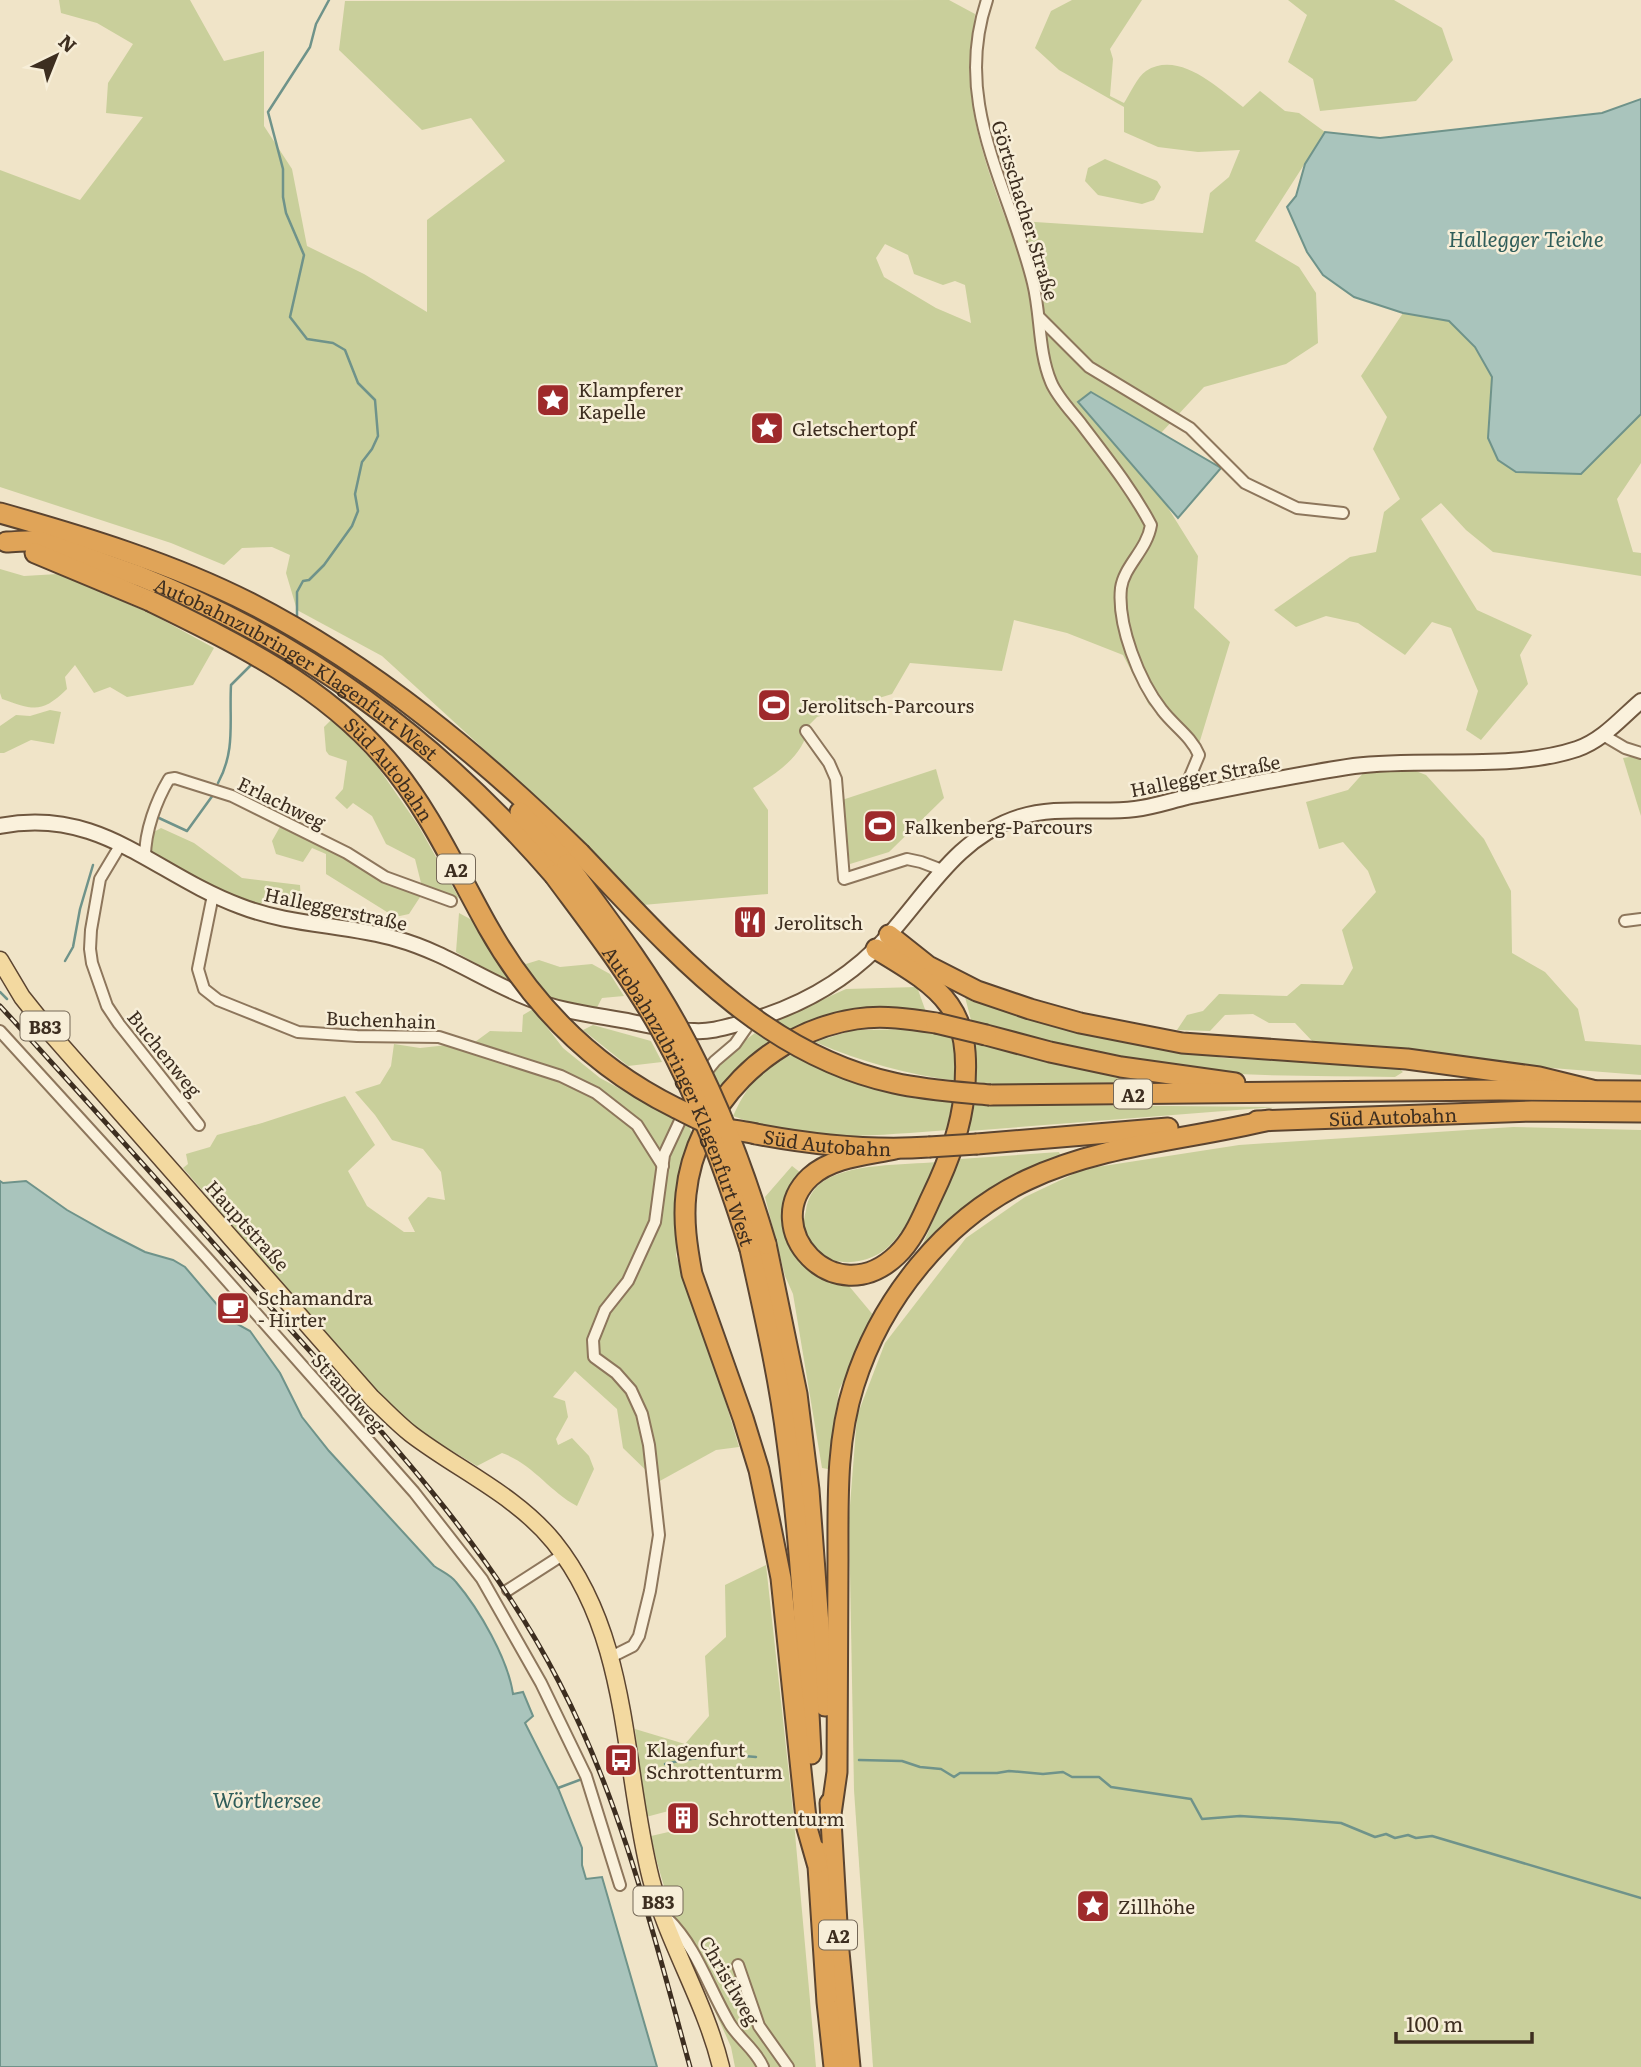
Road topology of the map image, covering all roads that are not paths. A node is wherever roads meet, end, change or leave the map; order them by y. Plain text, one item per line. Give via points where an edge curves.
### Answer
1 (987, 0) edge
2 (1040, 318) junction
3 (0, 513) edge
4 (1343, 513) dead end
5 (3, 541) edge
6 (158, 584) junction
7 (1641, 701) edge
8 (806, 730) dead end
9 (1604, 735) junction
10 (1641, 753) edge
11 (1181, 799) junction
12 (0, 826) edge
13 (121, 844) junction
14 (145, 857) junction
15 (567, 864) junction
16 (942, 870) junction
17 (213, 895) junction
18 (451, 901) dead end
19 (1641, 919) edge
20 (1625, 921) dead end
21 (883, 942) junction
22 (0, 960) edge
23 (751, 1021) junction
24 (0, 1031) edge
25 (1592, 1090) junction
26 (1641, 1091) edge
27 (1277, 1092) junction
28 (1641, 1112) edge
29 (1269, 1121) junction
30 (199, 1125) dead end
31 (895, 1149) junction
32 (663, 1166) junction
33 (758, 1247) junction
34 (564, 1554) junction
35 (508, 1590) dead end
36 (829, 1613) junction
37 (611, 1657) junction
38 (817, 1863) junction
39 (620, 1885) dead end
40 (662, 1913) junction
41 (738, 1965) dead end
42 (721, 2067) edge
43 (763, 2067) edge
44 (788, 2067) edge
45 (834, 2067) edge
46 (850, 2067) edge

1 - 2 street, Görtschacher Straße via 975,55 979,114 1033,282
2 - 4 street via 1089,368 1190,428 1245,483 1297,508
2 - 11 street, Görtschacher Straße via 1042,351 1054,388 1136,497 1151,526 1144,549 1121,584 1122,608 1135,662 1149,691 1199,755
3 - 6 highway, Süd Autobahn / A2 via 106,545
5 - 6 highway, Süd Autobahn / A2
6 - 15 highway, Autobahnzubringer Klagenfurt West / A2 via 269,637 370,702
6 - 15 highway, Süd Autobahn / A2 via 249,602 360,669 547,820
6 - 31 highway, Süd Autobahn / A2, bridge via 211,631 313,691 386,759 419,805 509,961 546,1010 621,1076 713,1125 804,1144
7 - 9 main road, Hallegger Straße
8 - 16 street via 836,779 844,879 907,859
9 - 10 street
9 - 11 main road, Hallegger Straße via 1575,750 1519,759 1356,766
11 - 16 main road, Hallegger Straße via 1118,811 1074,809 1024,816 976,837
12 - 13 main road, Halleggerstraße via 55,823
13 - 14 main road, Halleggerstraße
13 - 30 street, Buchenweg via 100,879 91,930 92,963 107,1006
14 - 17 main road, Halleggerstraße
14 - 18 street, Erlachweg via 155,811 166,784 175,778 232,796 385,877
15 - 27 highway, Süd Autobahn / A2, bridge via 767,1029 837,1065 892,1083 989,1095
15 - 33 highway, Autobahnzubringer Klagenfurt West / A2, bridge via 623,939 678,1027 747,1180
16 - 21 main road, Hallegger Straße
17 - 23 main road, Halleggerstraße via 275,917 405,942 561,1010 695,1032
17 - 32 street, Buchenhain via 198,969 204,989 218,1000 298,1032 439,1037 561,1076 596,1093 637,1125
19 - 20 street
21 - 23 main road, Hallegger Straße via 852,971 817,994
21 - 25 highway via 977,991 1092,1025 1182,1043 1406,1059 1539,1077
21 - 31 highway via 933,987 956,1015 967,1061 962,1112 940,1181 917,1229 895,1257 853,1275 829,1271 813,1261 795,1231 794,1207 800,1191 810,1178 840,1160
22 - 34 main road, Hauptstraße / B83 via 54,1037 372,1398 412,1434 516,1505
23 - 32 street via 701,1079 669,1141
24 - 39 street, Strandweg via 414,1492 482,1579 541,1683 586,1776
25 - 26 highway, Süd Autobahn / A2
25 - 27 highway, Süd Autobahn / A2
27 - 38 highway, bridge via 1121,1067 936,1023 882,1017 811,1031 762,1059 710,1118 690,1170 686,1242 692,1274 759,1470 779,1566 807,1828
28 - 29 highway, Süd Autobahn / A2 via 1532,1111
29 - 31 highway, Süd Autobahn / A2, bridge
29 - 36 highway via 1150,1142 1061,1166 1005,1192 948,1234 890,1305 853,1387 840,1458
32 - 37 street via 647,1241 628,1281 605,1310 593,1340 594,1357 631,1390 642,1414 659,1535 639,1636 633,1646
33 - 36 highway, Autobahnzubringer Klagenfurt West / A2 via 797,1394
33 - 38 highway, Autobahnzubringer Klagenfurt West / A2 via 799,1545
34 - 35 street
34 - 37 main road, Hauptstraße / B83 via 593,1605
36 - 46 highway, A2 via 838,1772 831,1814
37 - 40 main road, B83 via 643,1839
38 - 45 highway, Autobahnzubringer Klagenfurt West / A2
40 - 42 main road, B83 via 698,1996
40 - 43 street, Christlweg via 684,1935 731,2026
41 - 44 street via 759,2026

